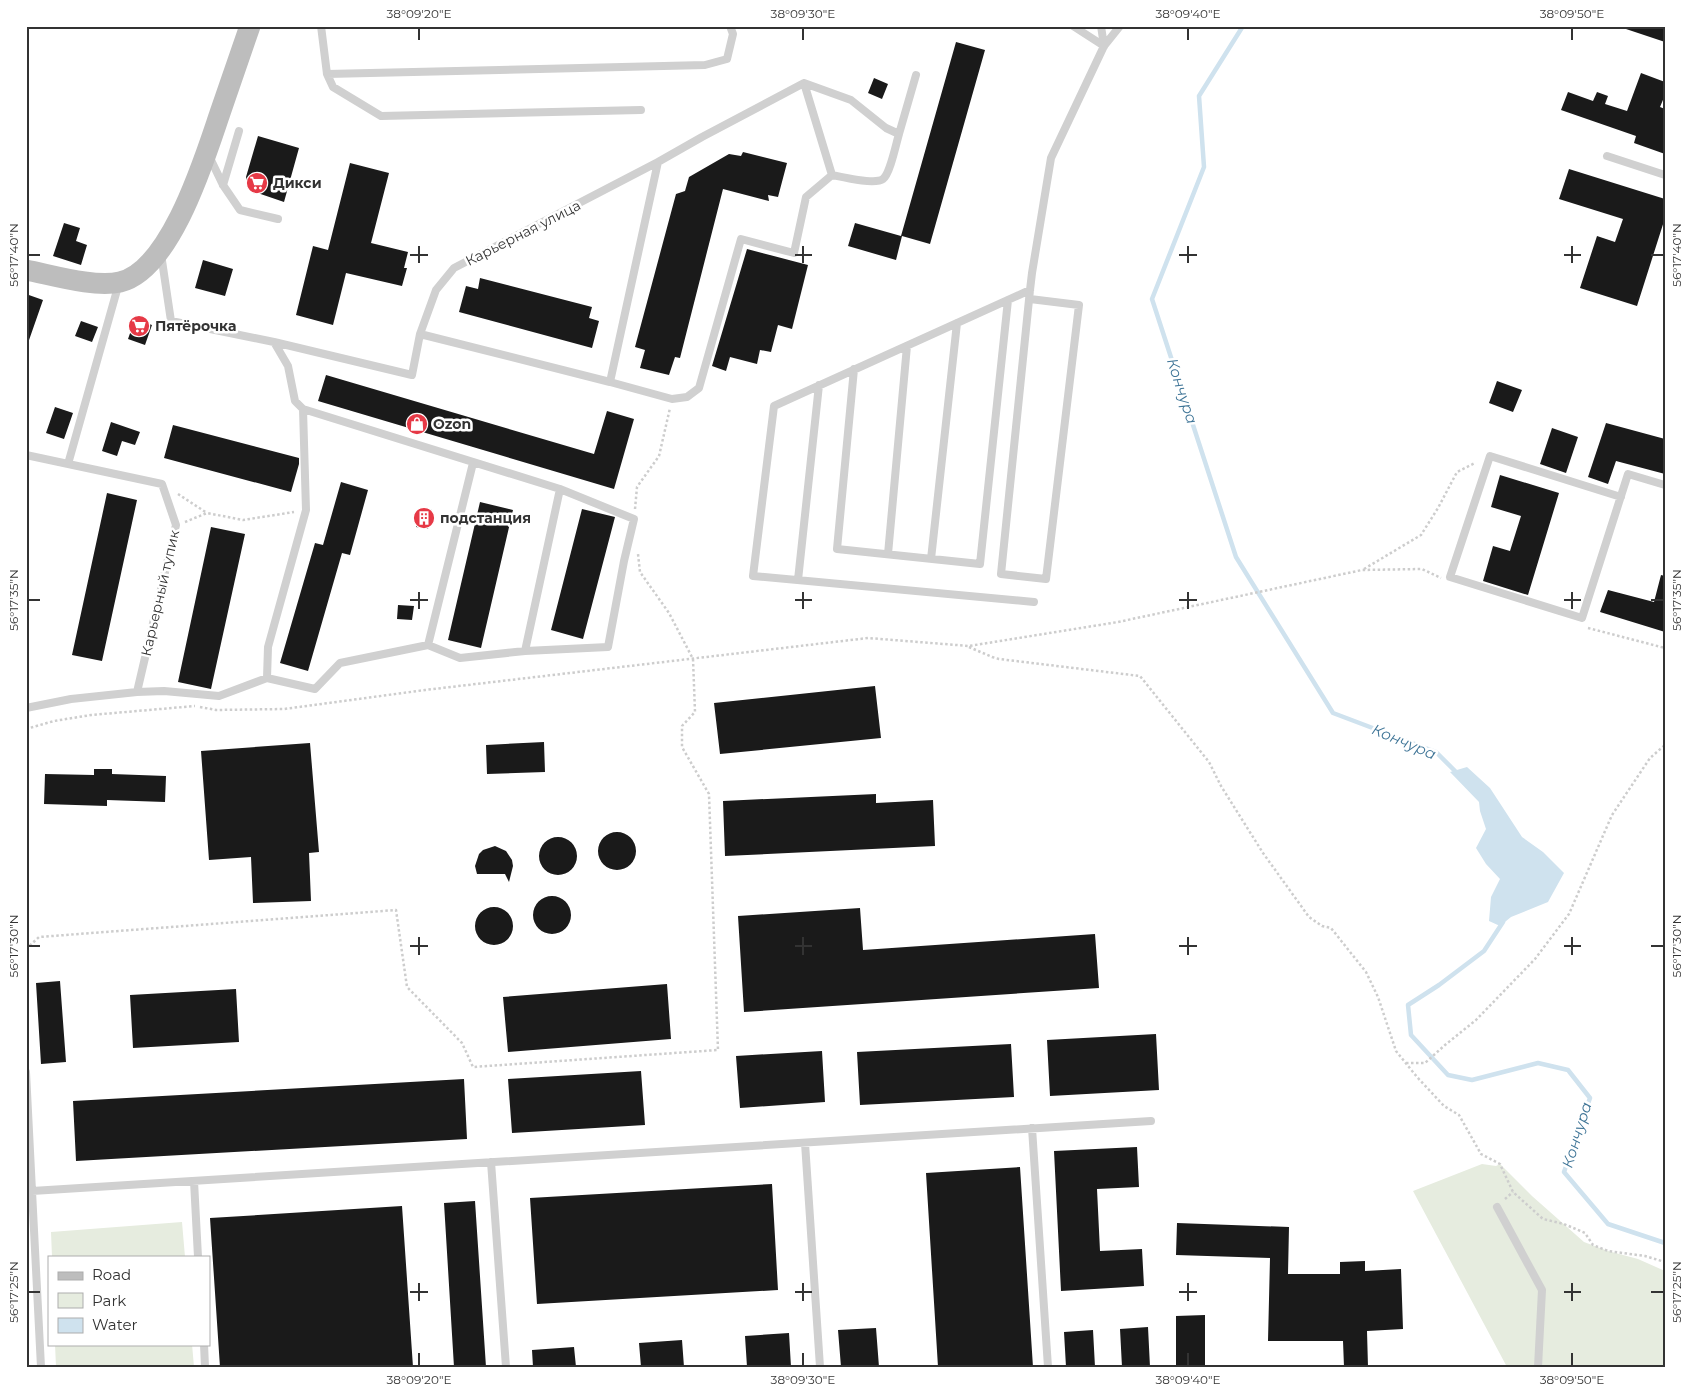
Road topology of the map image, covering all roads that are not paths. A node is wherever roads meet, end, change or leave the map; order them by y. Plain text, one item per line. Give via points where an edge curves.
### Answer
1 (250, 26) edge
2 (321, 26) edge
3 (730, 26) edge
4 (1073, 26) edge
5 (1101, 26) edge
6 (1120, 26) edge
7 (1104, 46) junction
8 (327, 74) junction
9 (916, 75) dead end
10 (804, 83) junction
11 (641, 110) dead end
12 (239, 131) dead end
13 (899, 134) junction
14 (207, 151) junction
15 (1607, 156) dead end
16 (658, 162) junction
17 (832, 175) junction
18 (1665, 175) edge
19 (223, 185) junction
20 (278, 219) dead end
21 (161, 250) junction
22 (26, 270) edge
23 (120, 282) junction
24 (1030, 290) junction
25 (1030, 299) junction
26 (1008, 300) junction
27 (957, 323) junction
28 (420, 334) junction
29 (274, 342) junction
30 (907, 346) junction
31 (854, 369) junction
32 (610, 382) junction
33 (819, 385) junction
34 (303, 409) junction
35 (26, 455) edge
36 (473, 463) junction
37 (68, 464) junction
38 (1665, 485) edge
39 (560, 489) junction
40 (1621, 497) junction
41 (888, 554) junction
42 (931, 559) junction
43 (798, 580) junction
44 (1034, 602) dead end
45 (428, 645) junction
46 (525, 651) junction
47 (268, 678) junction
48 (137, 692) junction
49 (26, 708) edge
50 (26, 1072) edge
51 (1151, 1121) dead end
52 (1032, 1128) junction
53 (805, 1142) junction
54 (492, 1162) junction
55 (29, 1169) edge
56 (194, 1181) junction
57 (32, 1191) junction
58 (1497, 1207) dead end
59 (198, 1256) edge
60 (204, 1346) edge
61 (41, 1367) edge
62 (205, 1367) edge
63 (506, 1367) edge
64 (820, 1367) edge
65 (1048, 1367) edge
66 (1538, 1367) edge

1 - 14 main road
2 - 8 lane
3 - 8 lane via 733,34 727,59 705,65
4 - 7 lane
5 - 7 lane
6 - 7 lane
7 - 24 lane via 1050,158
8 - 11 lane via 333,87 381,116
9 - 13 lane
10 - 13 lane via 851,100 886,128
10 - 16 lane, Карьерная улица
10 - 17 lane
12 - 19 lane
13 - 17 lane via 887,175 882,180
14 - 19 lane
14 - 21 main road via 178,220
15 - 18 lane
16 - 28 lane, Карьерная улица via 454,268 436,290
16 - 32 lane
17 - 32 lane via 806,197 794,253 741,239 699,388 687,397 672,400
19 - 20 lane via 240,210
21 - 23 main road via 143,270
21 - 29 lane via 171,321
22 - 23 main road via 100,284
23 - 37 lane
24 - 25 lane
24 - 26 lane
25 - 25 lane via 1001,574 1046,579 1079,305
26 - 27 lane
26 - 42 lane via 980,564
27 - 30 lane
27 - 42 lane
28 - 29 lane, Карьерная улица via 412,375
28 - 32 lane
29 - 34 lane via 288,366 295,401
30 - 31 lane
30 - 41 lane
31 - 33 lane
31 - 41 lane via 837,549
33 - 43 lane
33 - 43 lane via 774,406 754,576
34 - 36 lane
34 - 47 lane via 306,510 268,647
35 - 37 lane
36 - 39 lane
36 - 45 lane
37 - 48 lane, Карьерный тупик via 162,484 176,525
38 - 40 lane via 1628,474
39 - 46 lane
39 - 46 lane via 634,519 608,647
40 - 40 lane via 1490,456 1450,577 1582,618
41 - 42 lane
43 - 44 lane
45 - 46 lane via 460,658
45 - 47 lane via 340,663 315,690
47 - 48 lane via 219,696
48 - 49 lane
50 - 55 lane
51 - 52 lane
52 - 53 lane
52 - 65 lane
53 - 54 lane
53 - 64 lane
54 - 56 lane
54 - 63 lane
55 - 57 lane
56 - 57 lane
56 - 59 lane
57 - 61 lane
58 - 66 lane via 1542,1290
60 - 62 lane

